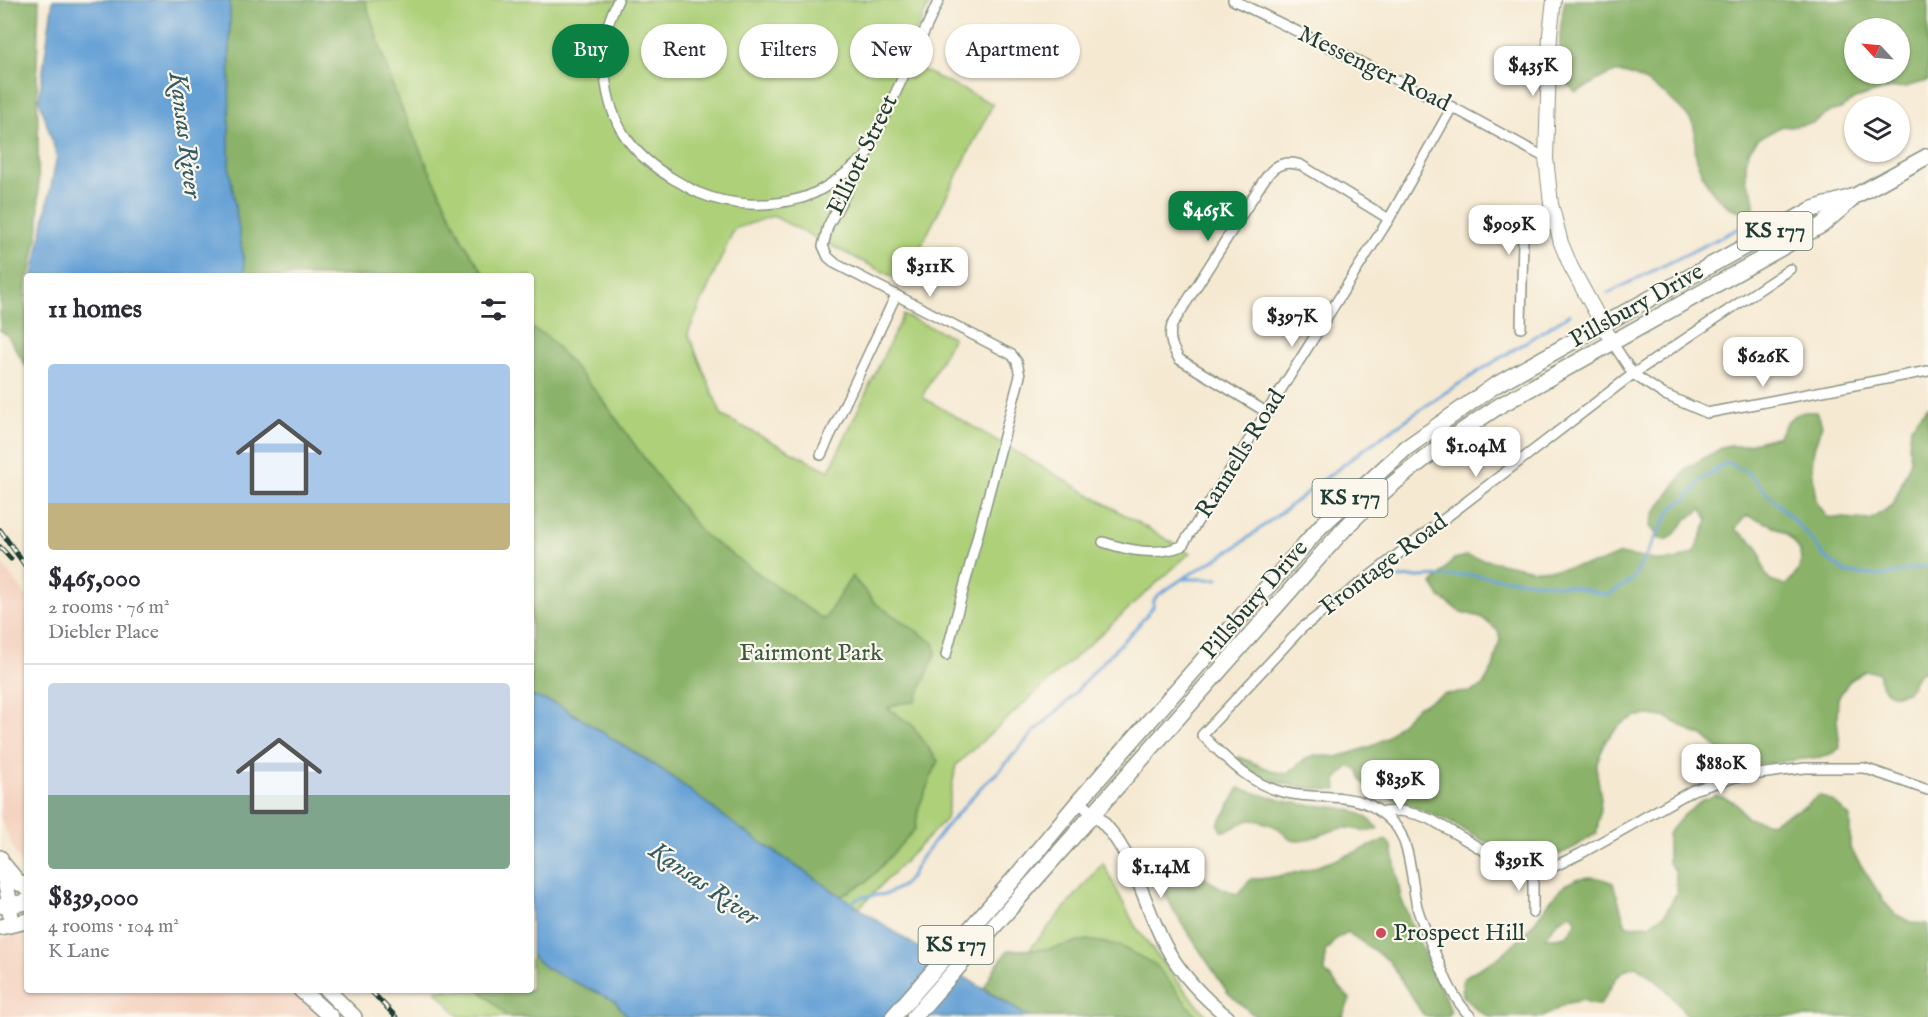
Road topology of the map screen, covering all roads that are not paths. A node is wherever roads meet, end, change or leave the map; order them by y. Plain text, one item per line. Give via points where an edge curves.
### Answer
1 (618, 0) edge
2 (939, 0) edge
3 (1233, 0) edge
4 (1554, 0) edge
5 (1452, 107) junction
6 (866, 156) junction
7 (1928, 156) edge
8 (1546, 158) junction
9 (1855, 196) junction
10 (1389, 219) junction
11 (1555, 224) junction
12 (1790, 269) dead end
13 (896, 295) junction
14 (1602, 325) junction
15 (1521, 328) dead end
16 (1612, 342) junction
17 (1928, 371) edge
18 (1633, 374) junction
19 (1268, 413) junction
20 (821, 455) dead end
21 (1103, 542) dead end
22 (946, 655) dead end
23 (1928, 790) edge
24 (1079, 801) junction
25 (1382, 812) junction
26 (1094, 814) junction
27 (1, 861) edge
28 (1533, 872) junction
29 (1025, 879) junction
30 (24, 886) edge
31 (24, 903) edge
32 (5, 906) edge
33 (1533, 913) dead end
34 (24, 922) edge
35 (6, 925) edge
36 (304, 993) edge
37 (330, 993) edge
38 (331, 1017) edge
39 (354, 1017) edge
40 (893, 1017) edge
41 (914, 1017) edge
42 (1228, 1017) edge
43 (1471, 1017) edge

1 - 6 street via 603,48 607,93 616,122 633,149 649,164 699,194 731,203 765,205 804,197 836,181
2 - 6 street, Elliott Street
3 - 5 street, Messenger Road
4 - 8 main road
5 - 8 street, Messenger Road
5 - 10 street, Rannells Road
6 - 13 street, Elliott Street via 828,226 823,246 836,264
7 - 9 highway, Pillsbury Drive / KS 177
8 - 11 main road
9 - 14 highway, Pillsbury Drive / KS 177 via 1813,209
9 - 16 highway, Pillsbury Drive / KS 177 via 1822,225
10 - 19 street, Rannells Road
10 - 19 street via 1300,165 1279,164 1255,194 1179,315 1169,334 1179,359
11 - 14 main road via 1571,267
11 - 15 street via 1526,232 1523,238
12 - 18 street, Frontage Road
13 - 20 street
13 - 22 street via 1012,355 1020,376
14 - 16 main road
14 - 24 highway, Pillsbury Drive / KS 177 via 1485,392 1406,448 1363,485 1299,549
16 - 18 street
16 - 26 highway, Pillsbury Drive / KS 177 via 1452,437 1359,514
17 - 18 street via 1707,413 1663,394
18 - 25 street, Frontage Road via 1302,628 1202,735 1249,778 1276,791 1365,803
19 - 21 street, Rannells Road via 1182,546 1150,553
23 - 28 street via 1864,768 1805,768 1736,777 1693,790 1580,854
24 - 26 street
24 - 29 highway, Pillsbury Drive / KS 177
25 - 28 street via 1401,812 1432,820 1500,860
25 - 43 street via 1397,826 1407,851 1418,910 1448,983
26 - 29 highway, Pillsbury Drive / KS 177
26 - 42 street via 1119,844 1178,965
27 - 30 highway
27 - 32 highway
28 - 33 street
29 - 40 highway, Pillsbury Drive / KS 177
29 - 41 highway, Pillsbury Drive / KS 177
31 - 32 highway
32 - 35 highway
34 - 35 highway
36 - 38 highway
37 - 39 highway

